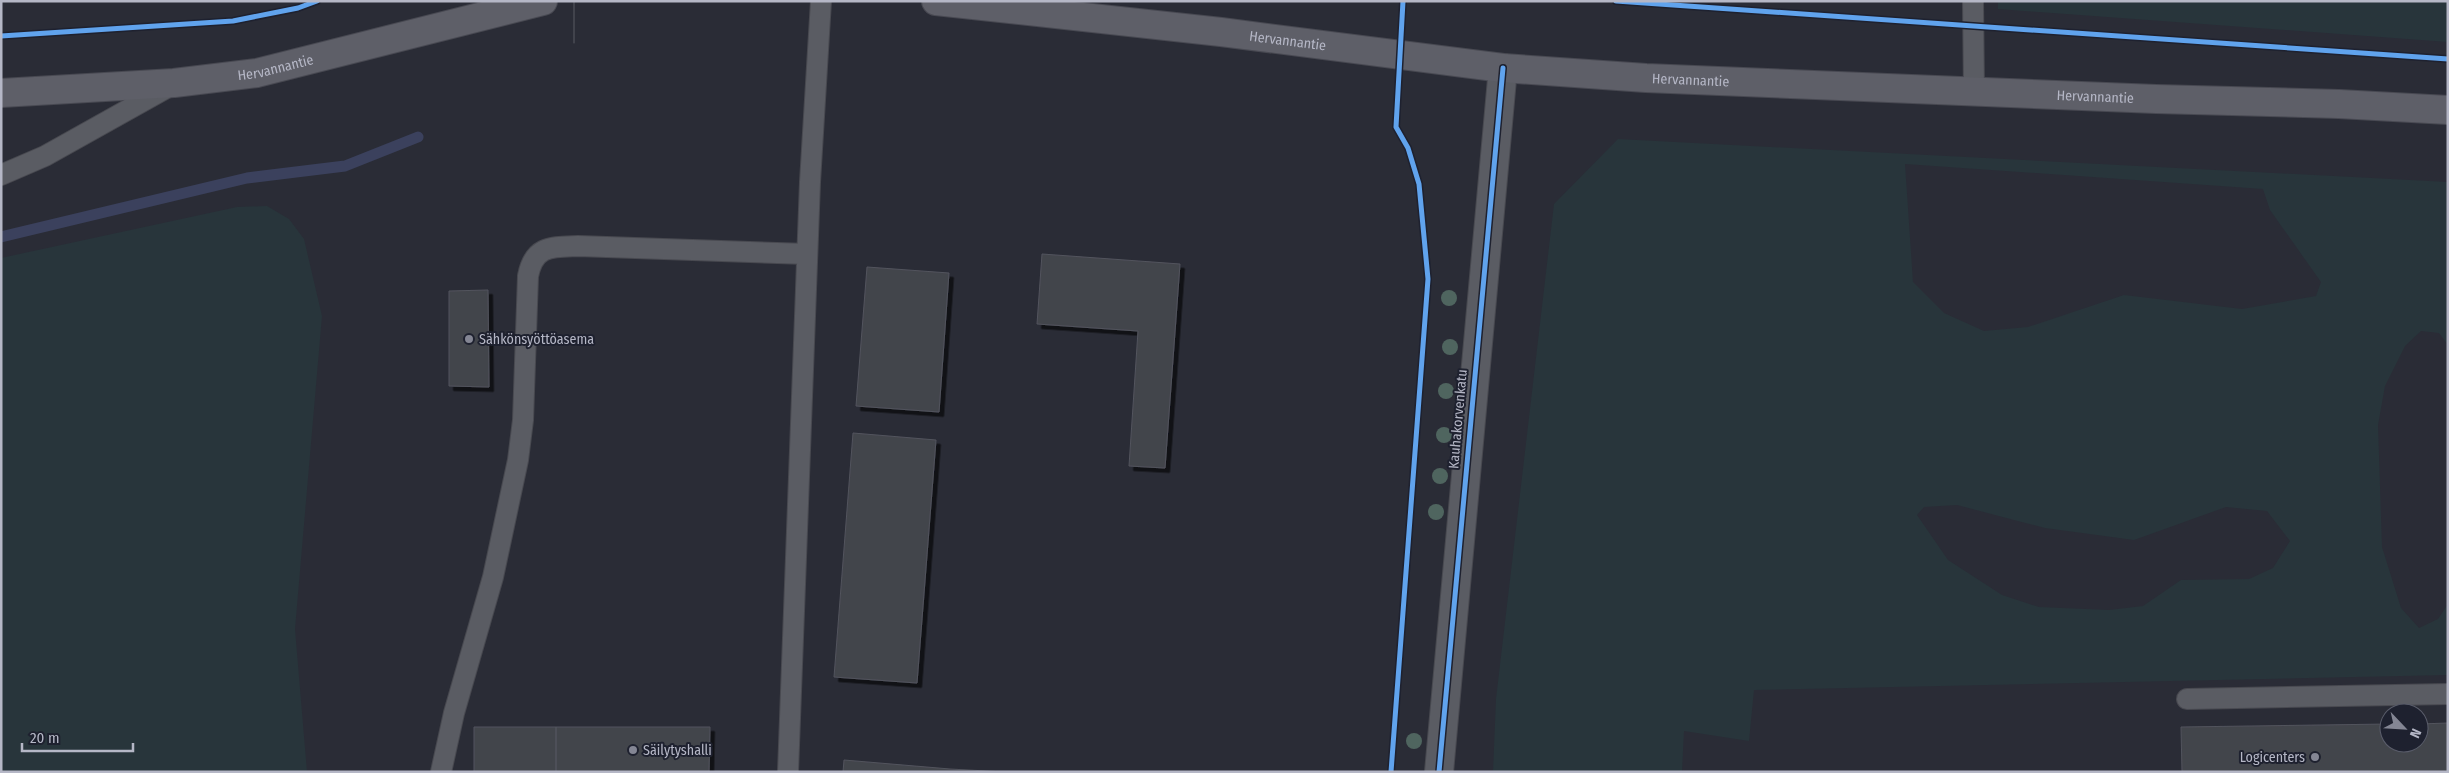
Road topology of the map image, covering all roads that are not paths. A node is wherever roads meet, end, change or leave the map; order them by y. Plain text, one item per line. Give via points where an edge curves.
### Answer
1 (541, 1) edge
2 (821, 1) edge
3 (936, 1) edge
4 (1973, 1) edge
5 (1502, 68) junction
6 (174, 83) junction
7 (1974, 92) junction
8 (1, 93) edge
9 (2448, 110) edge
10 (1, 175) edge
11 (807, 254) junction
12 (2448, 694) edge
13 (2187, 699) dead end
14 (441, 772) edge
15 (788, 772) edge
16 (1439, 772) edge

1 - 6 main road, Hervannantie via 257,73
2 - 11 lane
3 - 5 main road, Hervannantie via 1211,31
4 - 7 lane
5 - 7 main road, Hervannantie
5 - 16 street, Kauhakorvenkatu
6 - 8 main road, Hervannantie
6 - 10 lane via 60,148
7 - 9 main road, Hervannantie
11 - 14 lane via 578,246 554,247 537,255 528,276 523,420 518,460 492,577
11 - 15 lane
12 - 13 lane

